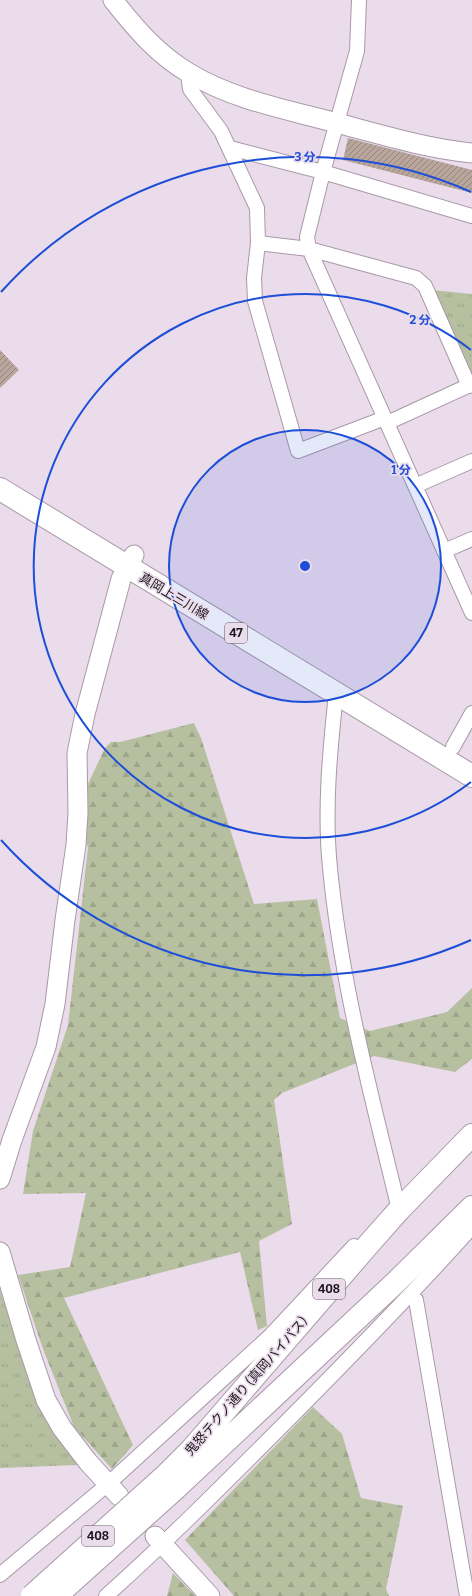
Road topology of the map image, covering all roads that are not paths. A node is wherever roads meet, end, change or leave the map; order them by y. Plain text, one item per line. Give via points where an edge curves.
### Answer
1 (113, 0) edge
2 (359, 0) edge
3 (188, 73) junction
4 (336, 123) junction
5 (230, 148) junction
6 (472, 153) edge
7 (323, 172) junction
8 (472, 216) edge
9 (258, 243) junction
10 (309, 249) junction
11 (471, 385) edge
12 (386, 420) junction
13 (472, 461) edge
14 (0, 474) edge
15 (415, 486) junction
16 (0, 489) edge
17 (472, 539) edge
18 (444, 551) junction
19 (130, 561) junction
20 (472, 613) edge
21 (336, 693) junction
22 (472, 713) edge
23 (453, 747) junction
24 (472, 758) edge
25 (472, 776) edge
26 (472, 1135) edge
27 (0, 1179) edge
28 (472, 1207) edge
29 (399, 1210) junction
30 (472, 1228) edge
31 (0, 1252) edge
32 (410, 1296) junction
33 (171, 1482) junction
34 (113, 1490) junction
35 (159, 1540) junction
36 (0, 1575) edge
37 (32, 1596) edge
38 (56, 1596) edge
39 (106, 1596) edge
40 (210, 1596) edge
41 (467, 1596) edge

1 - 3 street via 151,44
2 - 4 street via 357,51
3 - 4 street via 232,93
3 - 5 street via 190,89 221,131
4 - 6 street via 416,144
4 - 7 street
5 - 7 street
5 - 9 street via 257,208
7 - 8 street
7 - 10 street via 307,237
9 - 10 street
9 - 12 street via 254,278 255,301 298,451
10 - 11 street via 416,278 425,286
10 - 12 street
11 - 12 street
12 - 15 street
13 - 15 street
14 - 19 main road, 真岡上三川線 / 47
15 - 18 street
16 - 19 main road, 真岡上三川線 / 47
17 - 18 street
18 - 20 street
19 - 21 main road, 真岡上三川線 / 47
19 - 23 main road, 真岡上三川線 / 47
19 - 27 street via 121,579 76,753 76,845 55,1004 46,1046
21 - 25 main road, 真岡上三川線 / 47
21 - 29 street via 329,757 328,831 336,927 352,1012
22 - 23 street
23 - 24 main road, 真岡上三川線 / 47
26 - 29 main road, 鬼怒テクノ通り (真岡バイパス) / 408
28 - 33 main road, 鬼怒テクノ通り (真岡バイパス) / 408 via 390,1288
29 - 33 main road, 鬼怒テクノ通り (真岡バイパス) / 408 via 192,1449
29 - 34 street via 369,1230 270,1336
30 - 32 street
31 - 34 street via 46,1400 62,1428
32 - 35 street via 340,1368
32 - 41 street via 416,1300
33 - 37 main road, 408, bridge
33 - 38 main road, 408, bridge
34 - 36 street
35 - 39 street
35 - 40 street

